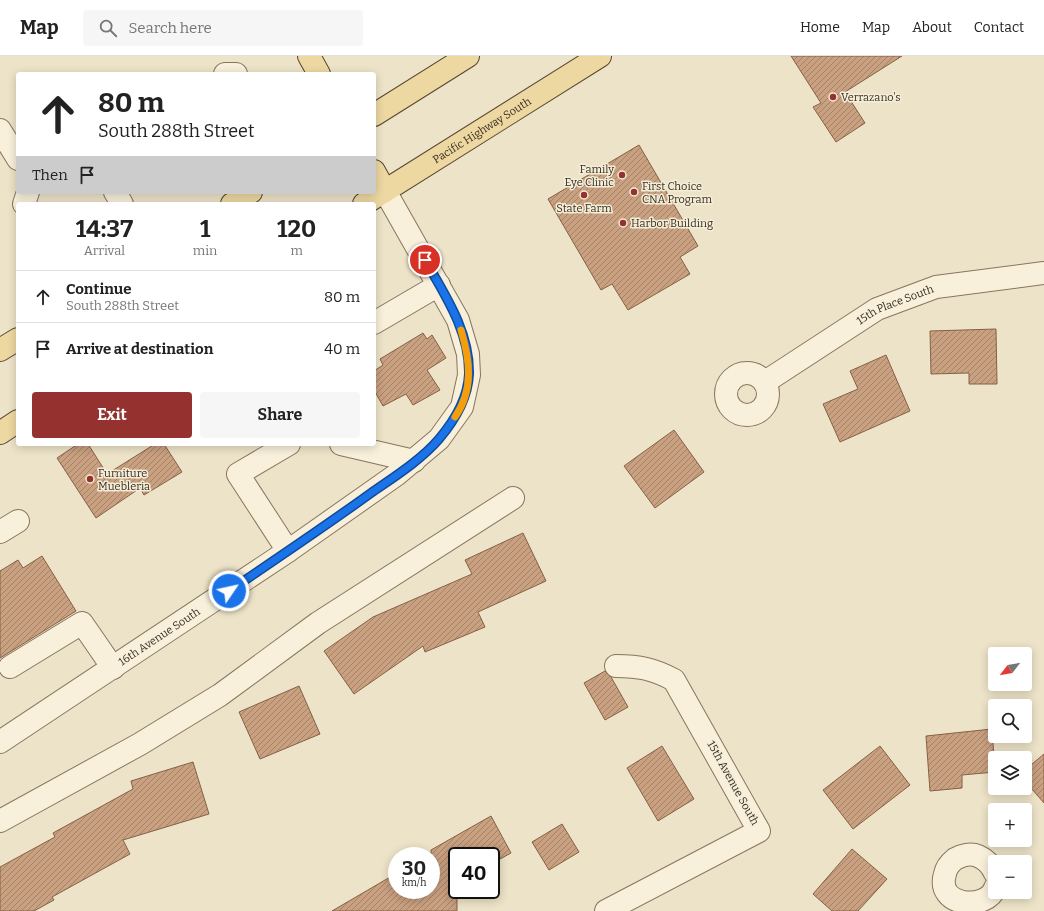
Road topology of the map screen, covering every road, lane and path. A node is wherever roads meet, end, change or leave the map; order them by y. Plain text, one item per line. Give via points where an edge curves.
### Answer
1 (309, 56) edge
2 (468, 56) edge
3 (600, 56) edge
4 (318, 72) edge
5 (376, 114) edge
6 (0, 130) edge
7 (16, 156) edge
8 (376, 174) edge
9 (385, 191) junction
10 (248, 194) edge
11 (235, 202) edge
12 (367, 202) edge
13 (1044, 273) edge
14 (439, 285) junction
15 (376, 322) edge
16 (16, 340) edge
17 (0, 350) edge
18 (764, 382) dead end
19 (16, 422) edge
20 (0, 432) edge
21 (286, 446) edge
22 (350, 446) edge
23 (414, 461) junction
24 (513, 498) dead end
25 (288, 551) junction
26 (616, 666) dead end
27 (10, 667) dead end
28 (113, 668) junction
29 (1, 739) edge
30 (0, 821) edge
31 (988, 863) edge
32 (989, 899) edge
33 (957, 908) edge
34 (606, 911) edge

1 - 4 main road
2 - 5 main road
3 - 9 main road, Pacific Highway South
6 - 7 street
8 - 9 main road
9 - 12 main road, Pacific Highway South
9 - 14 street
10 - 11 main road
13 - 18 street, 15th Place South via 936,287 877,309
14 - 15 street
14 - 23 street, 16th Avenue South via 458,320 468,354 469,375 462,407 439,439
16 - 17 main road
19 - 20 main road
21 - 25 street via 238,474
22 - 23 street
23 - 25 street, 16th Avenue South
24 - 30 street via 318,623 213,699 140,744
25 - 28 street, 16th Avenue South
26 - 34 street, 15th Avenue South via 639,666 674,680 759,831
27 - 28 street via 82,623
28 - 29 street, 16th Avenue South
31 - 33 street via 977,856 968,855 953,861 947,868 944,884
32 - 33 street via 975,907

